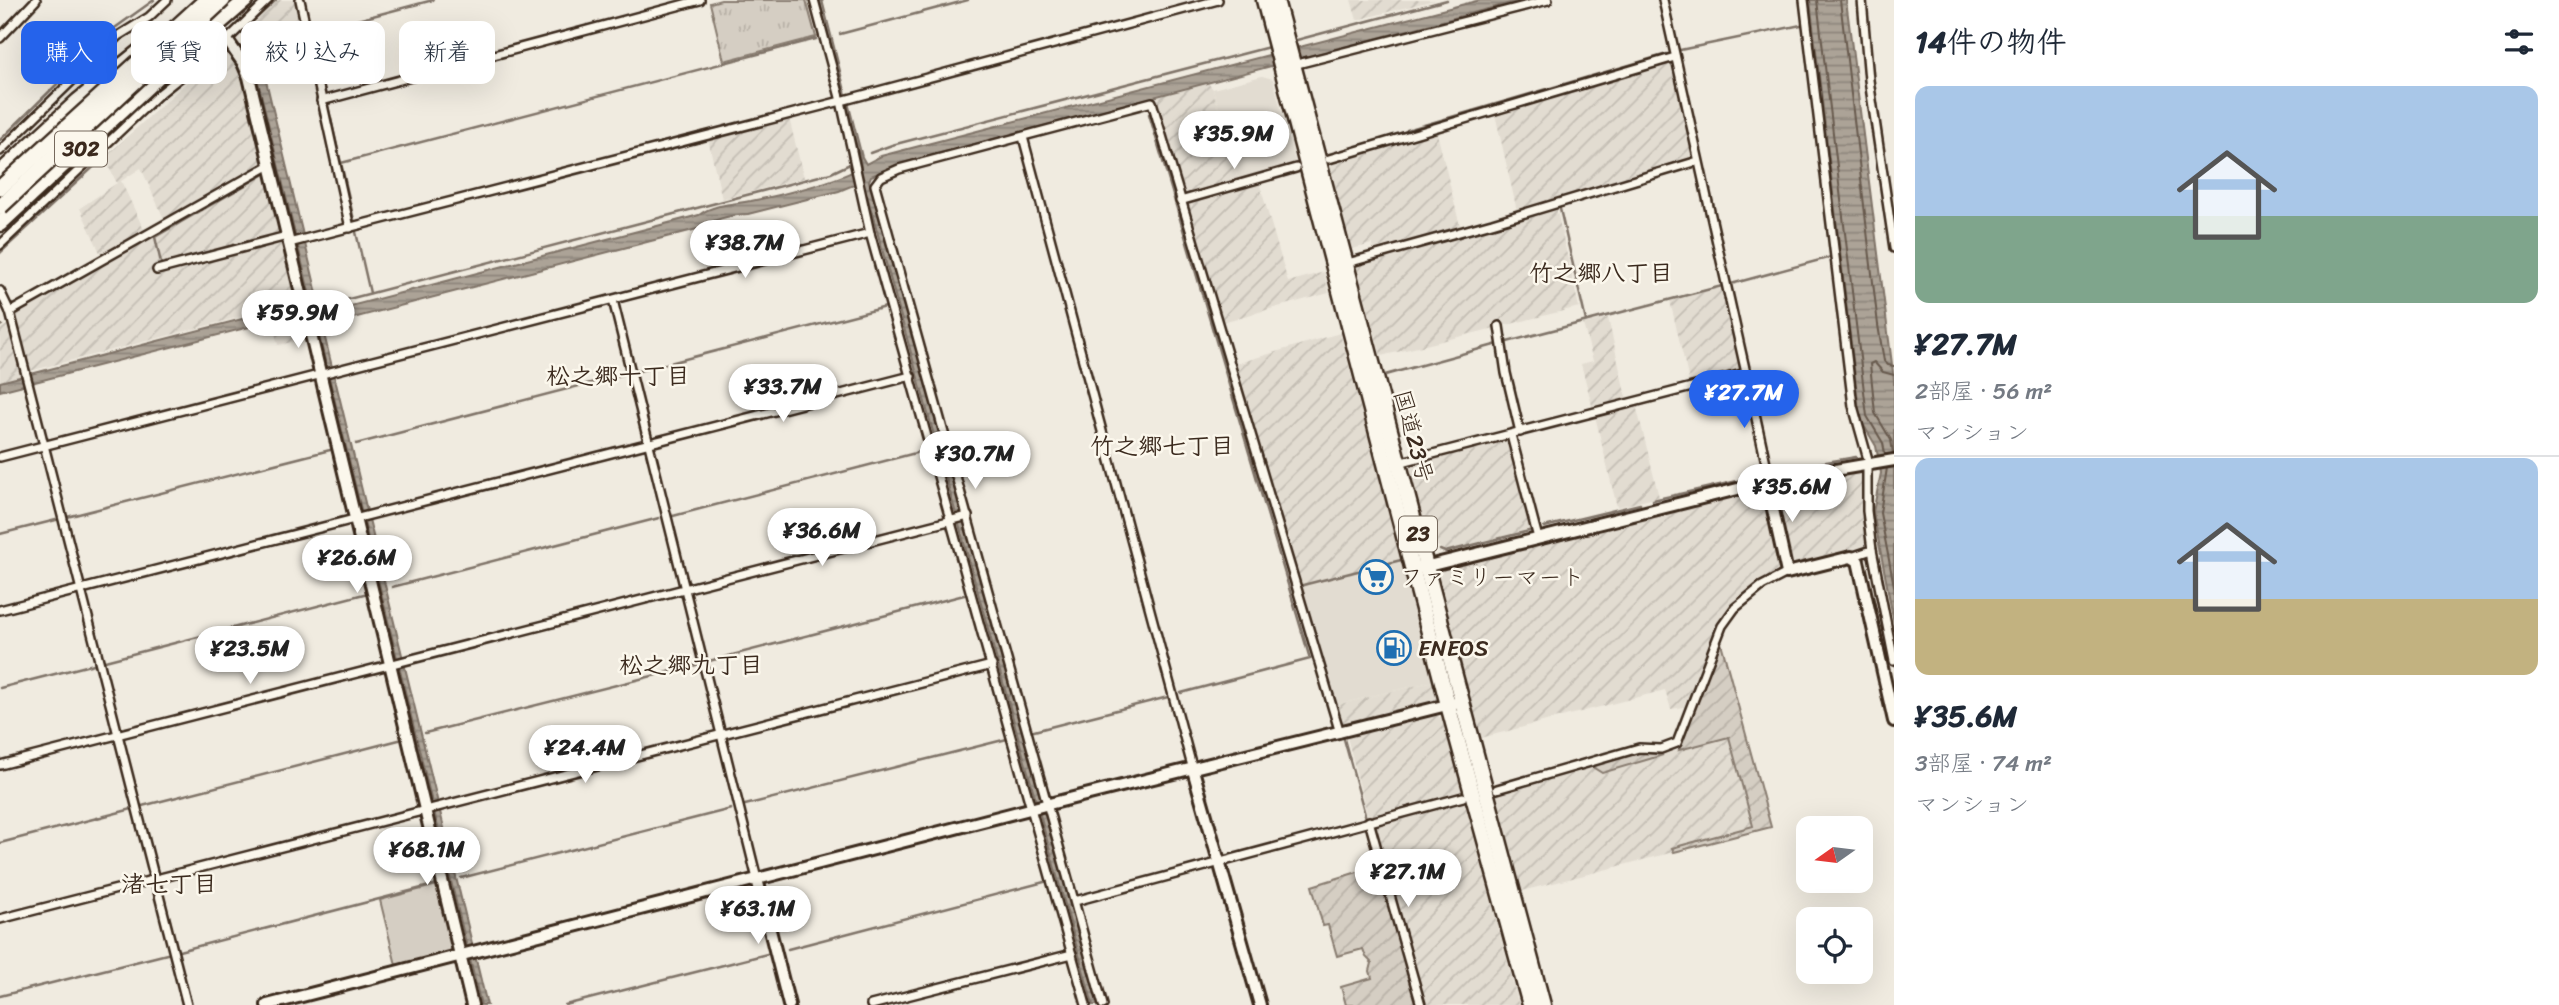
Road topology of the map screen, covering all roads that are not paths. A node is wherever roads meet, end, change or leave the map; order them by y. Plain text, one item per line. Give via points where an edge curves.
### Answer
1 (36, 0) edge
2 (167, 0) edge
3 (199, 0) edge
4 (223, 0) edge
5 (246, 0) edge
6 (268, 0) edge
7 (300, 0) edge
8 (700, 0) edge
9 (814, 0) edge
10 (1218, 0) edge
11 (1265, 0) edge
12 (1276, 0) edge
13 (1548, 0) edge
14 (1663, 0) edge
15 (1804, 0) edge
16 (1862, 0) edge
17 (213, 21) edge
18 (223, 21) edge
19 (0, 38) edge
20 (227, 40) joint
21 (1280, 40) junction
22 (1675, 57) junction
23 (1289, 65) junction
24 (150, 84) edge
25 (160, 84) edge
26 (172, 84) edge
27 (158, 95) junction
28 (845, 100) junction
29 (321, 101) junction
30 (1023, 137) junction
31 (0, 151) edge
32 (1329, 159) dead end
33 (1698, 161) junction
34 (270, 165) junction
35 (1296, 168) dead end
36 (0, 173) edge
37 (874, 186) junction
38 (0, 188) edge
39 (860, 188) junction
40 (1180, 201) junction
41 (0, 207) edge
42 (0, 224) edge
43 (349, 228) junction
44 (870, 233) junction
45 (290, 240) junction
46 (0, 245) edge
47 (1894, 248) edge
48 (1344, 264) junction
49 (157, 270) dead end
50 (0, 291) edge
51 (613, 300) junction
52 (10, 312) junction
53 (1499, 326) dead end
54 (1746, 373) junction
55 (322, 375) junction
56 (911, 376) junction
57 (1520, 432) junction
58 (1511, 435) junction
59 (648, 445) junction
60 (43, 446) junction
61 (0, 457) edge
62 (1894, 460) edge
63 (1398, 463) junction
64 (1870, 463) junction
65 (1768, 481) junction
66 (968, 516) junction
67 (358, 518) junction
68 (952, 520) junction
69 (1538, 538) junction
70 (1872, 550) junction
71 (1850, 557) junction
72 (1420, 568) junction
73 (1787, 573) junction
74 (80, 589) junction
75 (684, 589) junction
76 (0, 610) edge
77 (1894, 661) edge
78 (393, 664) junction
79 (992, 665) junction
80 (1463, 701) junction
81 (1448, 705) junction
82 (1894, 720) edge
83 (118, 734) junction
84 (1340, 734) junction
85 (721, 736) junction
86 (0, 765) edge
87 (1193, 770) junction
88 (1497, 789) dead end
89 (1463, 797) dead end
90 (1049, 804) junction
91 (1033, 808) junction
92 (428, 810) junction
93 (1369, 821) junction
94 (1219, 862) junction
95 (155, 878) junction
96 (757, 879) junction
97 (1075, 901) junction
98 (0, 919) edge
99 (467, 954) junction
100 (1072, 954) junction
101 (187, 1005) edge
102 (267, 1005) edge
103 (472, 1005) edge
104 (789, 1005) edge
105 (871, 1005) edge
106 (1086, 1005) edge
107 (1103, 1005) edge
108 (1260, 1005) edge
109 (1421, 1005) edge
110 (1530, 1005) edge
111 (1543, 1005) edge

1 - 19 street
2 - 31 street via 118,36
3 - 17 street
3 - 36 highway, 302
3 - 38 highway, bridge
4 - 41 highway, bridge
5 - 18 highway, 302
6 - 20 street
7 - 29 street
8 - 29 street
9 - 28 street
10 - 28 street
11 - 21 highway, 国道23号 / 23
12 - 21 highway, 国道23号 / 23
13 - 23 street
14 - 22 street
15 - 64 street via 1853,406
16 - 47 street
20 - 34 street via 249,77
21 - 23 highway, 国道23号 / 23
22 - 32 street
22 - 33 street
23 - 48 highway, 国道23号 / 23
23 - 72 highway, 国道23号 / 23
24 - 42 highway, 302
25 - 27 street
26 - 27 street
27 - 46 street
28 - 39 street
28 - 43 street
29 - 43 street
30 - 37 street via 899,169 881,177
30 - 40 street via 1153,102
30 - 87 street
33 - 48 street
33 - 54 street
34 - 45 street
34 - 52 street
35 - 40 street
37 - 39 street
37 - 66 street
39 - 44 street
40 - 84 street
43 - 45 street
44 - 51 street
44 - 56 street
45 - 49 street
45 - 55 street
48 - 63 highway, 国道23号 / 23
50 - 52 street
51 - 55 street
51 - 59 street
52 - 60 street
53 - 57 street
54 - 57 street
54 - 65 street
55 - 60 street
55 - 67 street
56 - 59 street
56 - 68 street
57 - 58 street
58 - 63 street
58 - 69 street
59 - 67 street
59 - 75 street
60 - 61 street
60 - 74 street
62 - 64 street
63 - 72 highway, 国道23号 / 23
64 - 65 street
64 - 70 street via 1867,511
65 - 69 street
65 - 73 street
66 - 68 street
66 - 90 street
67 - 74 street
67 - 78 street
68 - 75 street
68 - 79 street
69 - 72 street
70 - 71 street
70 - 77 street
71 - 73 street
71 - 82 street via 1860,568
72 - 80 highway, 国道23号 / 23
72 - 81 highway, 国道23号 / 23
73 - 88 street via 1762,586 1721,626 1676,743 1639,748
74 - 76 street
74 - 83 street
75 - 78 street
75 - 85 street
78 - 83 street
78 - 92 street
79 - 85 street
79 - 91 street
80 - 81 street
80 - 111 highway, 国道23号 / 23
81 - 84 street
81 - 110 highway, 国道23号 / 23
83 - 86 street
83 - 95 street
84 - 87 street
85 - 92 street
85 - 96 street
87 - 90 street
87 - 94 street
89 - 93 street
90 - 91 street
90 - 97 street
91 - 96 street
91 - 100 street
92 - 95 street
92 - 99 street
93 - 94 street
93 - 109 street
94 - 97 street
94 - 108 street
95 - 98 street
95 - 101 street
96 - 99 street
96 - 104 street
97 - 107 street
99 - 102 street
99 - 103 street
100 - 105 street
100 - 106 street

